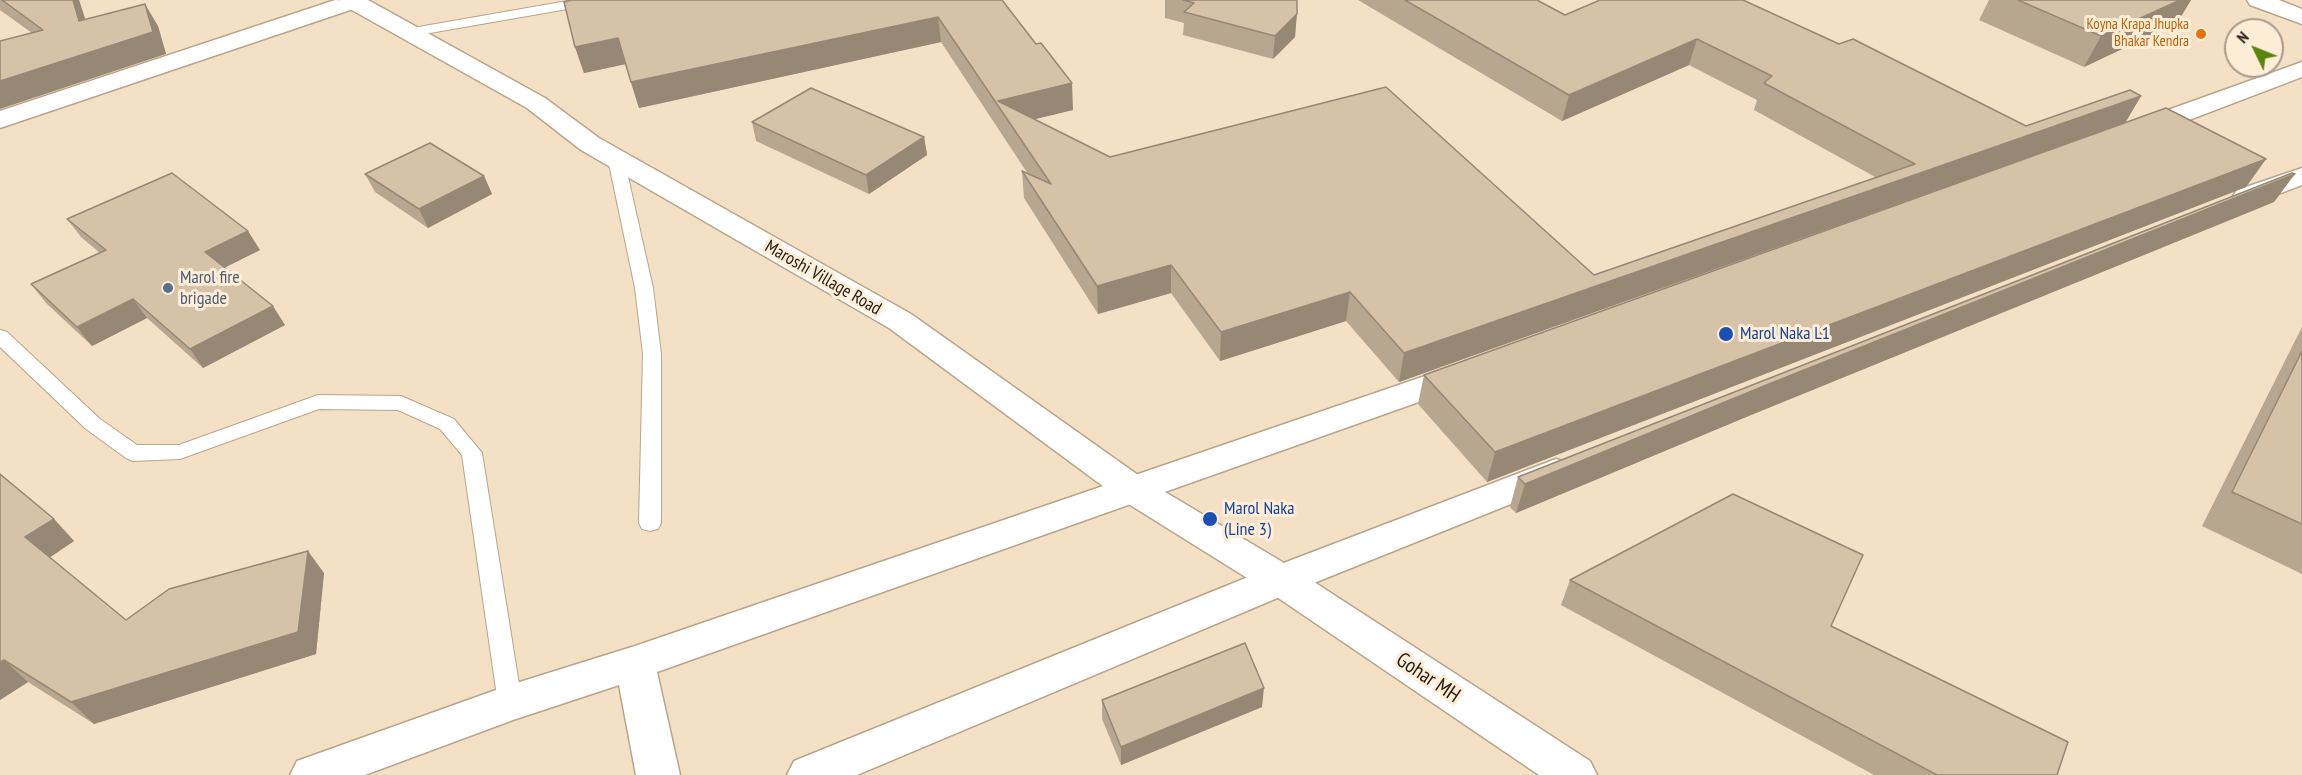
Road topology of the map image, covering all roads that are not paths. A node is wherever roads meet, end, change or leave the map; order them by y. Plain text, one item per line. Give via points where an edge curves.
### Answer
1 (596, 0) edge
2 (2258, 0) edge
3 (351, 1) edge
4 (574, 1) edge
5 (2302, 17) edge
6 (407, 33) junction
7 (2302, 69) edge
8 (0, 120) edge
9 (2115, 138) edge
10 (616, 159) junction
11 (2302, 176) edge
12 (2223, 206) edge
13 (0, 336) edge
14 (1487, 365) edge
15 (1588, 459) edge
16 (1132, 489) junction
17 (650, 523) dead end
18 (1281, 580) junction
19 (635, 663) junction
20 (510, 703) junction
21 (312, 775) edge
22 (658, 775) edge
23 (808, 775) edge
24 (1575, 775) edge

1 - 4 lane
2 - 5 main road
3 - 6 main road, Maroshi Village Road
3 - 8 main road
4 - 6 lane
6 - 10 main road, Maroshi Village Road via 536,103
7 - 9 main road
10 - 16 main road, Maroshi Village Road via 900,321
10 - 17 lane via 644,288 652,354
11 - 12 main road
13 - 20 lane via 93,424 133,453 180,452 318,402 402,404 447,424 472,453
14 - 16 main road
15 - 18 main road
16 - 18 main road, Maroshi Village Road
16 - 19 main road
18 - 23 main road
18 - 24 main road, Gohar MH
19 - 20 main road
19 - 22 main road
20 - 21 main road

